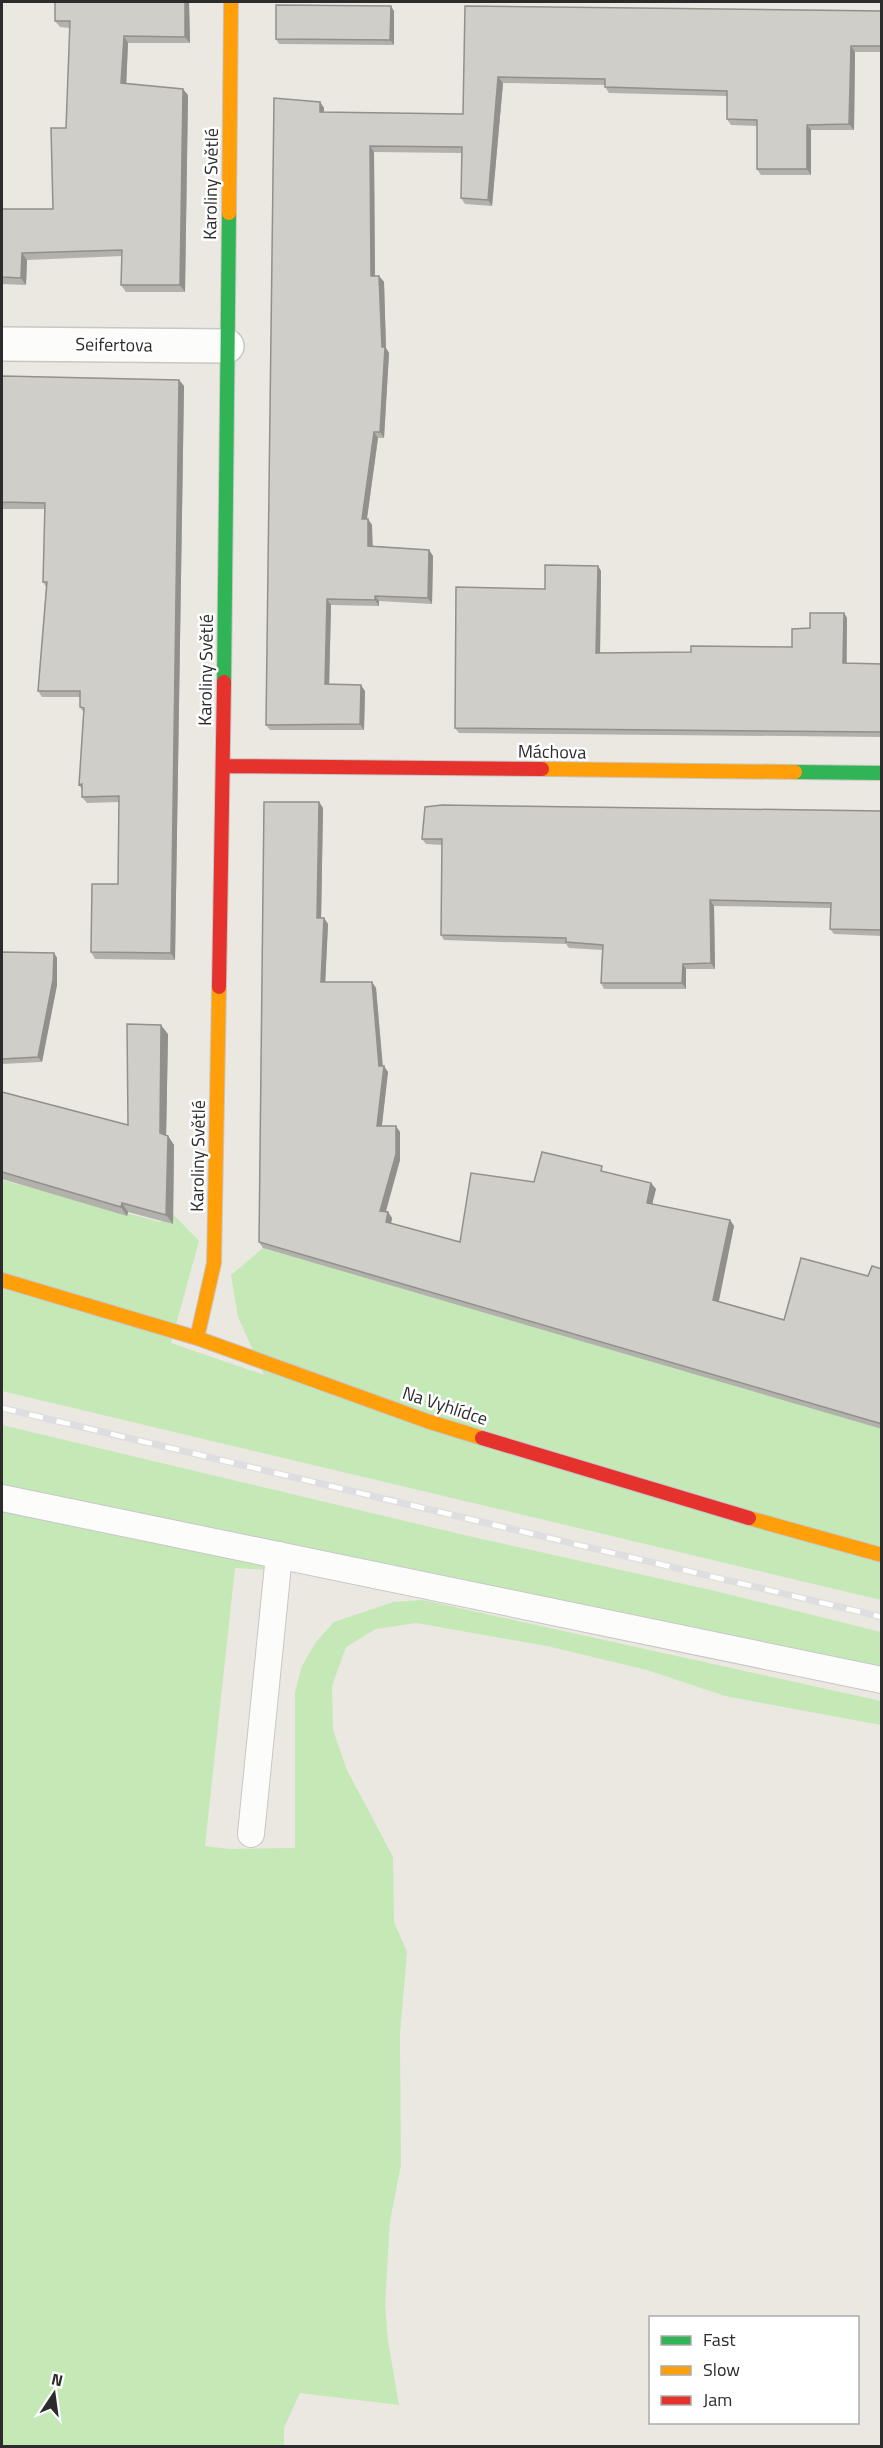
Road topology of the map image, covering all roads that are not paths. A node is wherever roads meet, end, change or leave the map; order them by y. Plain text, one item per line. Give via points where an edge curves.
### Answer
1 (231, 2) edge
2 (2, 344) edge
3 (227, 346) junction
4 (223, 766) junction
5 (882, 773) edge
6 (2, 1280) edge
7 (197, 1338) junction
8 (2, 1498) edge
9 (279, 1555) junction
10 (882, 1555) edge
11 (882, 1680) edge
12 (251, 1834) dead end

1 - 3 street, Karoliny Světlé
2 - 3 street, Seifertova
3 - 4 street, Karoliny Světlé
4 - 5 street, Máchova
4 - 7 street, Karoliny Světlé via 214,1263
6 - 7 street, Na Vyhlídce
7 - 10 street, Na Vyhlídce via 450,1428 650,1490
8 - 9 lane
9 - 11 lane
9 - 12 lane

